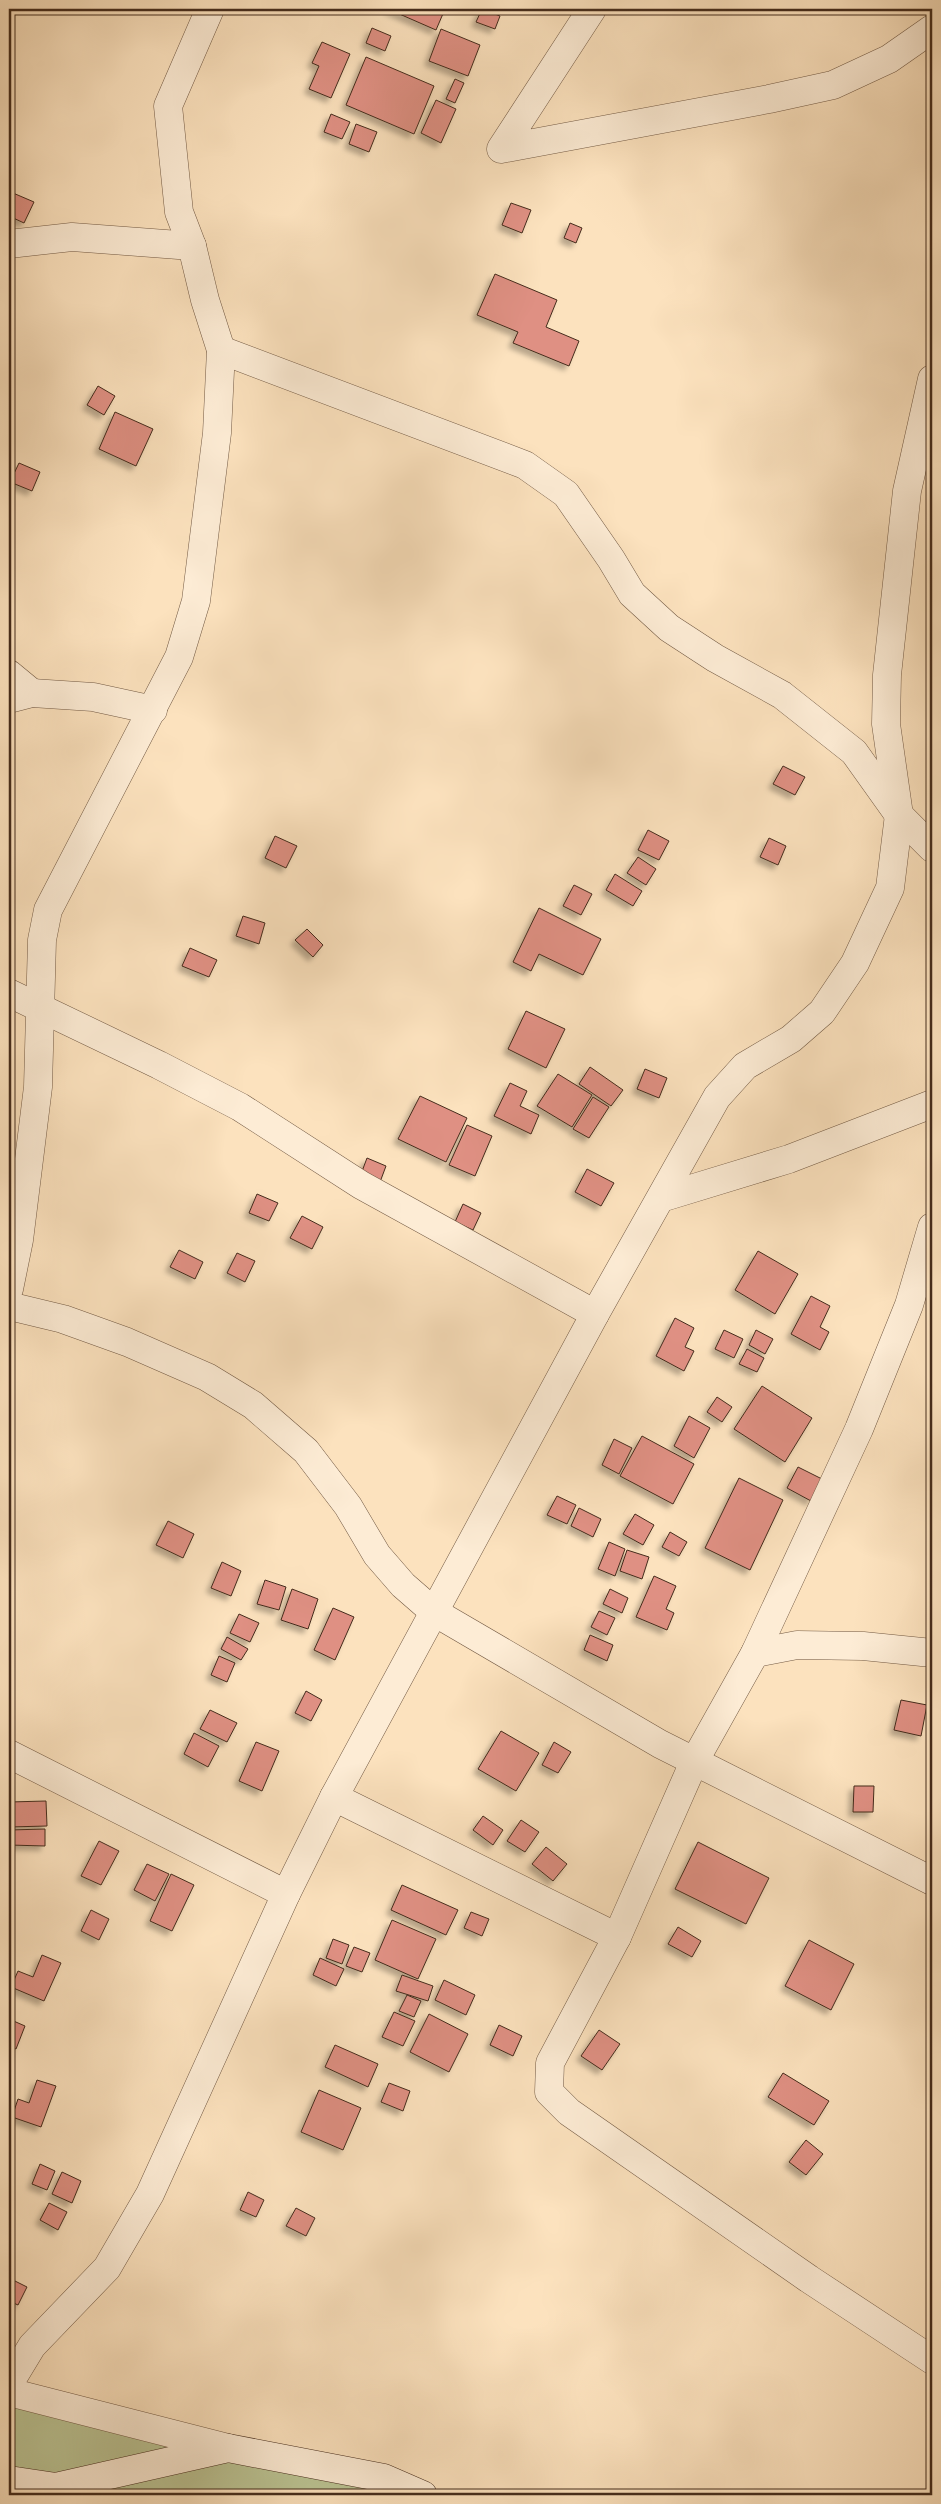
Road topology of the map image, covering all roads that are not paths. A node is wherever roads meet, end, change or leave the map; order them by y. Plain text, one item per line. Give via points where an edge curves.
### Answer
1 (210, 9) edge
2 (592, 9) edge
3 (932, 28) edge
4 (9, 244) edge
5 (192, 246) junction
6 (221, 350) junction
7 (932, 379) edge
8 (9, 674) edge
9 (20, 696) edge
10 (153, 710) junction
11 (899, 815) junction
12 (932, 848) edge
13 (9, 993) edge
14 (41, 1007) junction
15 (932, 1104) edge
16 (661, 1198) junction
17 (932, 1226) edge
18 (9, 1289) edge
19 (9, 1306) edge
20 (595, 1314) junction
21 (434, 1612) junction
22 (756, 1653) junction
23 (932, 1653) edge
24 (9, 1754) edge
25 (694, 1762) junction
26 (334, 1797) junction
27 (932, 1881) edge
28 (286, 1894) junction
29 (617, 1937) junction
30 (932, 2360) edge
31 (9, 2384) edge
32 (9, 2392) edge
33 (228, 2448) junction
34 (9, 2480) edge
35 (422, 2495) edge

1 - 5 street via 168,106 179,212
2 - 3 street via 501,149 769,100 833,85 889,58
4 - 5 street via 72,237
5 - 6 street
6 - 10 street via 217,433 196,601 179,657
6 - 11 street via 525,465 566,494 632,594 668,628 782,694 854,752
7 - 11 street via 907,491 887,675 886,724
8 - 9 street
9 - 10 street via 93,697
10 - 14 street via 48,910 42,940
11 - 12 street
11 - 16 street via 890,888 855,963 822,1012 791,1038 745,1066 717,1097
13 - 14 street
14 - 18 street via 38,1087
14 - 20 street via 240,1107 361,1185
15 - 16 street via 789,1159
16 - 20 street
17 - 22 street via 909,1305 859,1429
19 - 21 street via 63,1319 127,1342 207,1377 253,1406 306,1450 348,1506 377,1555 403,1585
20 - 21 street
21 - 25 street
21 - 26 street
22 - 23 street via 797,1645 863,1646
22 - 25 street
24 - 28 street
25 - 27 street
25 - 29 street
26 - 28 street
26 - 29 street
28 - 31 street via 150,2194 107,2268 32,2346
29 - 30 street via 550,2063 549,2092 569,2112 808,2279
32 - 33 street
33 - 34 street via 56,2487
33 - 35 street via 384,2478

